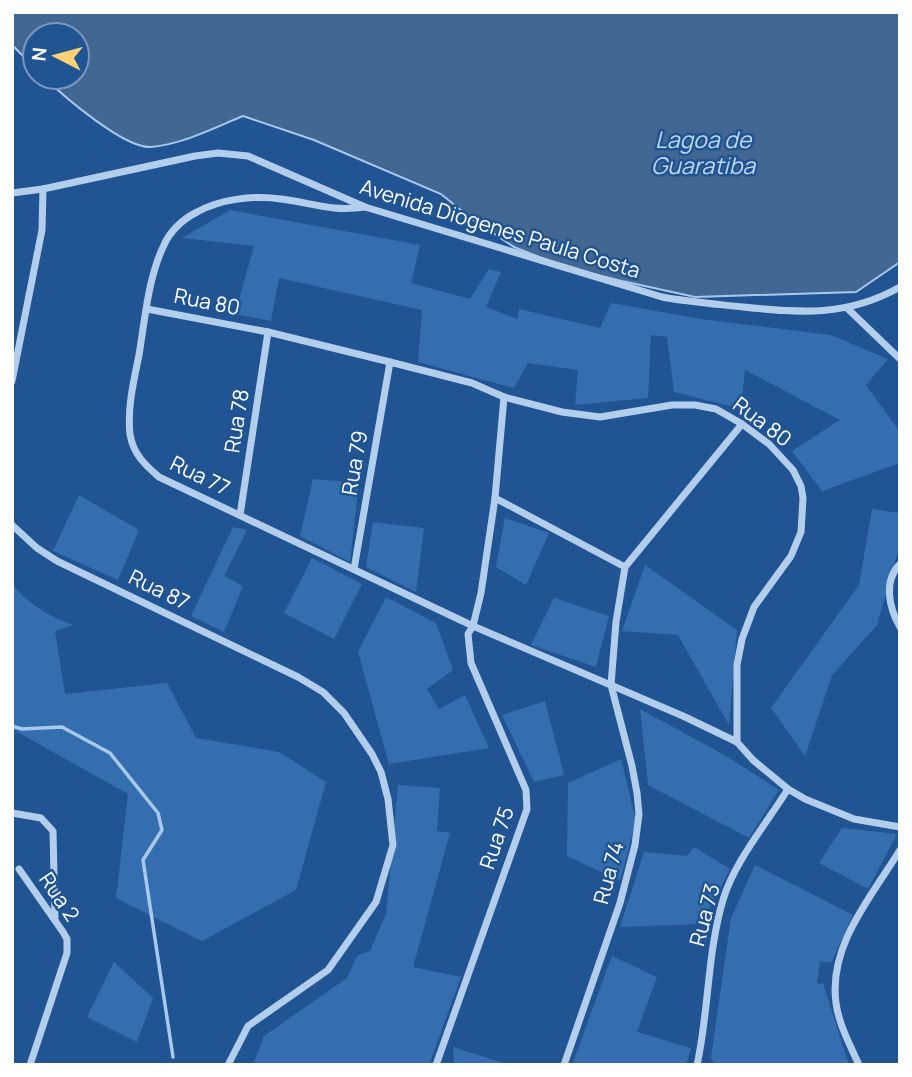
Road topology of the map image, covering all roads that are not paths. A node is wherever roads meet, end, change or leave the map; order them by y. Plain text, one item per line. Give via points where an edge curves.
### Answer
1 (43, 189) junction
2 (12, 192) edge
3 (365, 207) junction
4 (900, 287) edge
5 (847, 308) junction
6 (147, 309) junction
7 (268, 332) junction
8 (900, 359) edge
9 (390, 362) junction
10 (12, 381) edge
11 (504, 397) junction
12 (742, 424) junction
13 (495, 498) junction
14 (240, 515) junction
15 (12, 525) edge
16 (900, 564) edge
17 (625, 567) junction
18 (354, 569) junction
19 (473, 626) junction
20 (900, 627) edge
21 (611, 685) junction
22 (737, 742) junction
23 (788, 789) junction
24 (12, 813) edge
25 (900, 827) edge
26 (900, 850) edge
27 (19, 869) dead end
28 (55, 920) junction
29 (30, 1065) edge
30 (228, 1065) edge
31 (436, 1065) edge
32 (564, 1065) edge
33 (697, 1065) edge
34 (859, 1065) edge

1 - 2 street, Avenida Diogenes Paula Costa
1 - 3 street, Avenida Diogenes Paula Costa via 218,153 248,156
1 - 10 street via 42,230
3 - 5 street, Avenida Diogenes Paula Costa via 662,297 807,313
3 - 6 street, Rua 77 via 330,210 254,198 197,212 178,225 164,243
4 - 5 street, Avenida Diogenes Paula Costa
5 - 8 street
6 - 7 street, Rua 80
6 - 14 street, Rua 77 via 129,416 135,453 159,477
7 - 9 street, Rua 80
7 - 14 street, Rua 78
9 - 11 street, Rua 80 via 472,383
9 - 18 street, Rua 79
11 - 12 street, Rua 80 via 600,417 695,405 716,409
11 - 13 street
12 - 17 street
12 - 22 street, Rua 80 via 793,470 803,498 796,544 754,607 742,639 737,665
13 - 17 street
13 - 19 street
14 - 18 street, Rua 77
15 - 30 street, Rua 87 via 57,561 323,692 344,713 381,772 393,845 376,902 328,970 248,1026
16 - 20 street via 890,585 890,603
17 - 21 street, Rua 74
18 - 19 street, Rua 77
19 - 21 street, Rua 77
19 - 31 street, Rua 75 via 468,635 471,663 519,771 527,808
21 - 22 street
21 - 32 street, Rua 74 via 639,814 620,903
22 - 23 street
23 - 25 street via 854,819
23 - 33 street, Rua 73 via 723,899
24 - 28 street via 41,818 53,831
26 - 34 street via 850,927 839,965 836,1001 841,1026
27 - 28 street, Rua 2
28 - 29 street, Rua 2 via 66,939 65,965

